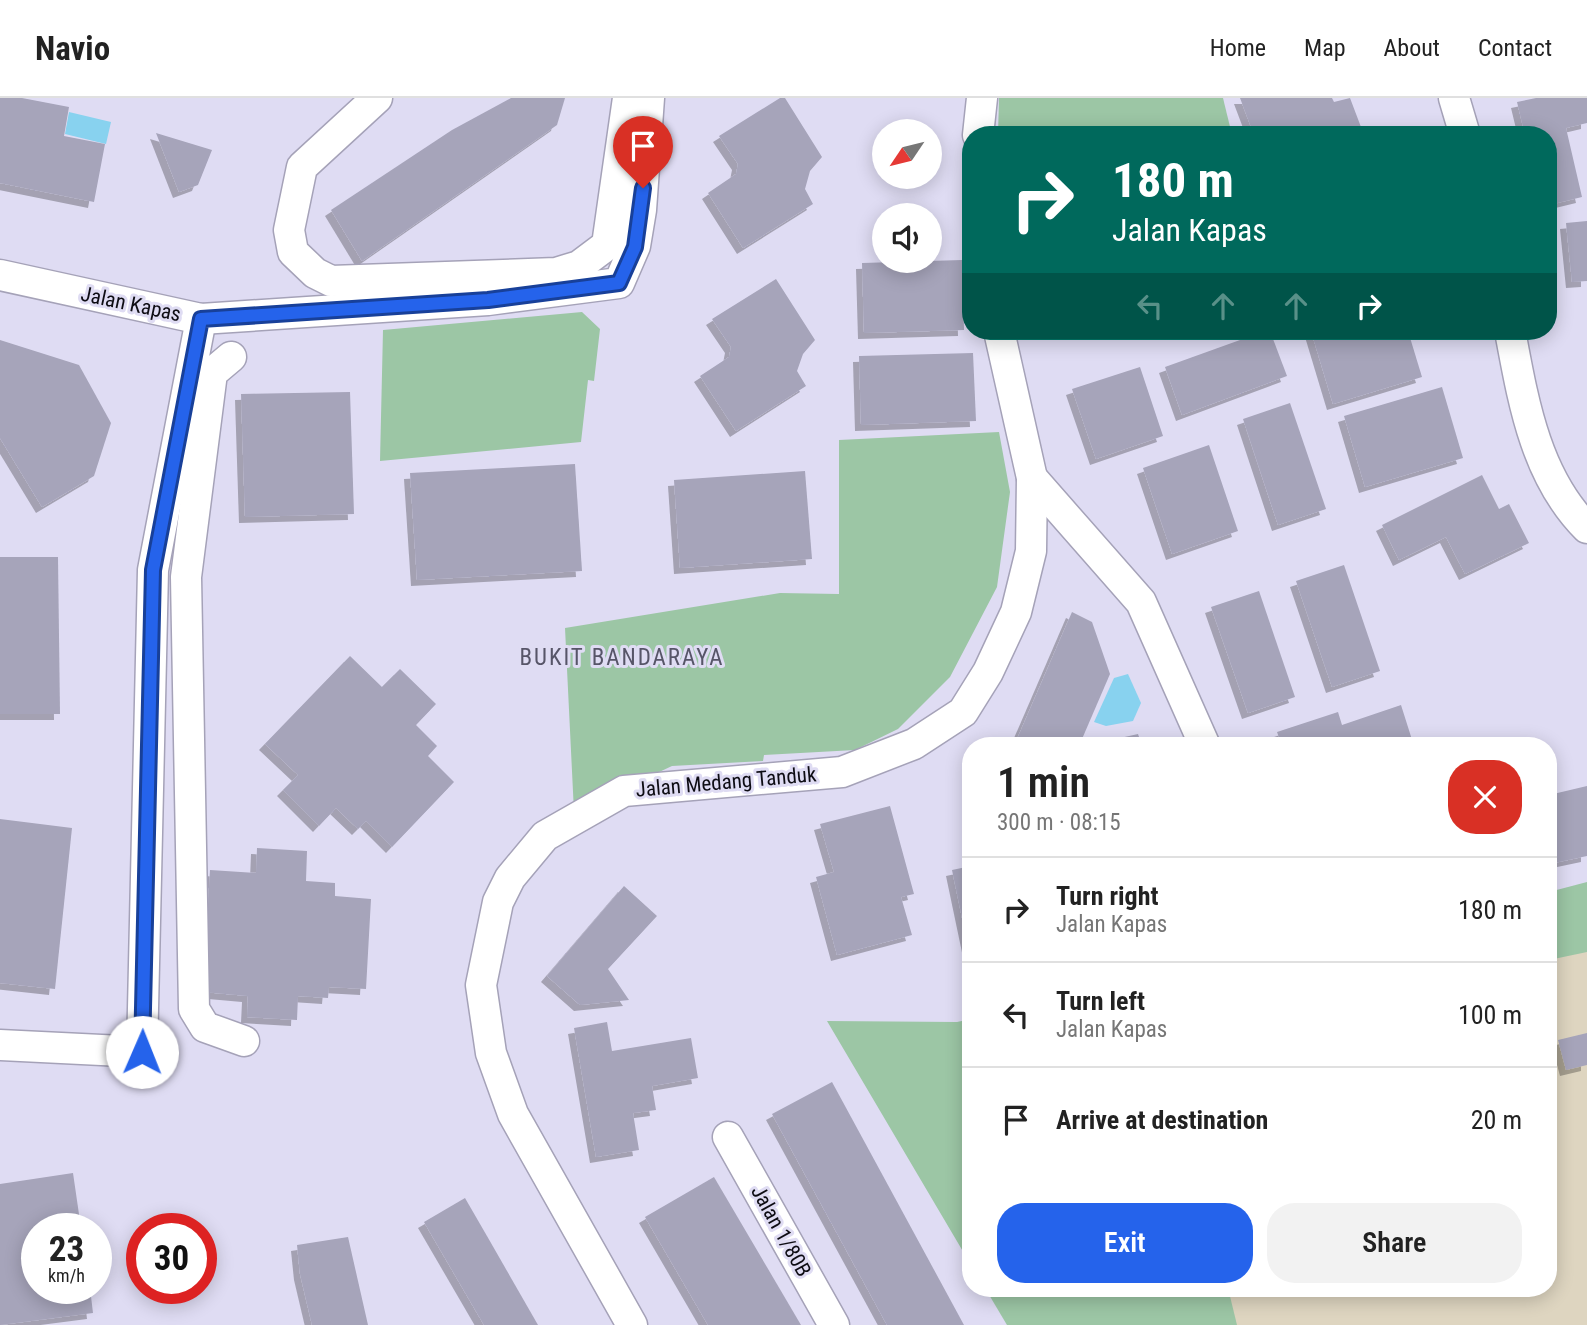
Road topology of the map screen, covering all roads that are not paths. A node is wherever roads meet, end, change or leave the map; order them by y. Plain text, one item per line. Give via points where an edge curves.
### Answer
1 (628, 98) edge
2 (649, 98) edge
3 (982, 98) edge
4 (1454, 98) edge
5 (372, 100) edge
6 (979, 126) edge
7 (1462, 126) edge
8 (0, 275) edge
9 (333, 295) junction
10 (201, 319) junction
11 (1001, 340) edge
12 (1512, 340) edge
13 (231, 358) dead end
14 (1032, 478) junction
15 (1587, 528) edge
16 (153, 570) junction
17 (186, 577) junction
18 (1201, 737) edge
19 (244, 1041) dead end
20 (0, 1045) edge
21 (728, 1137) dead end
22 (632, 1325) edge
23 (834, 1325) edge

1 - 9 street via 607,245 579,266 556,273
2 - 9 street, Jalan Kapas via 635,247 619,283 488,300
3 - 6 street
4 - 7 street
5 - 9 street via 302,167 289,230 293,252
8 - 10 street, Jalan Kapas
9 - 10 street, Jalan Kapas
10 - 16 street
11 - 14 street, Jalan Medang Tanduk
12 - 15 street via 1532,435 1553,479
13 - 17 street via 212,373
14 - 18 street via 1141,602
14 - 22 street, Jalan Medang Tanduk via 1031,551 1016,612 963,712 914,744 842,772 624,791 545,836 510,878 498,902 481,985 491,1053 513,1114
16 - 17 street
16 - 20 street via 142,1052
17 - 19 street via 194,1009 205,1027
21 - 23 street, Jalan 1/80B

